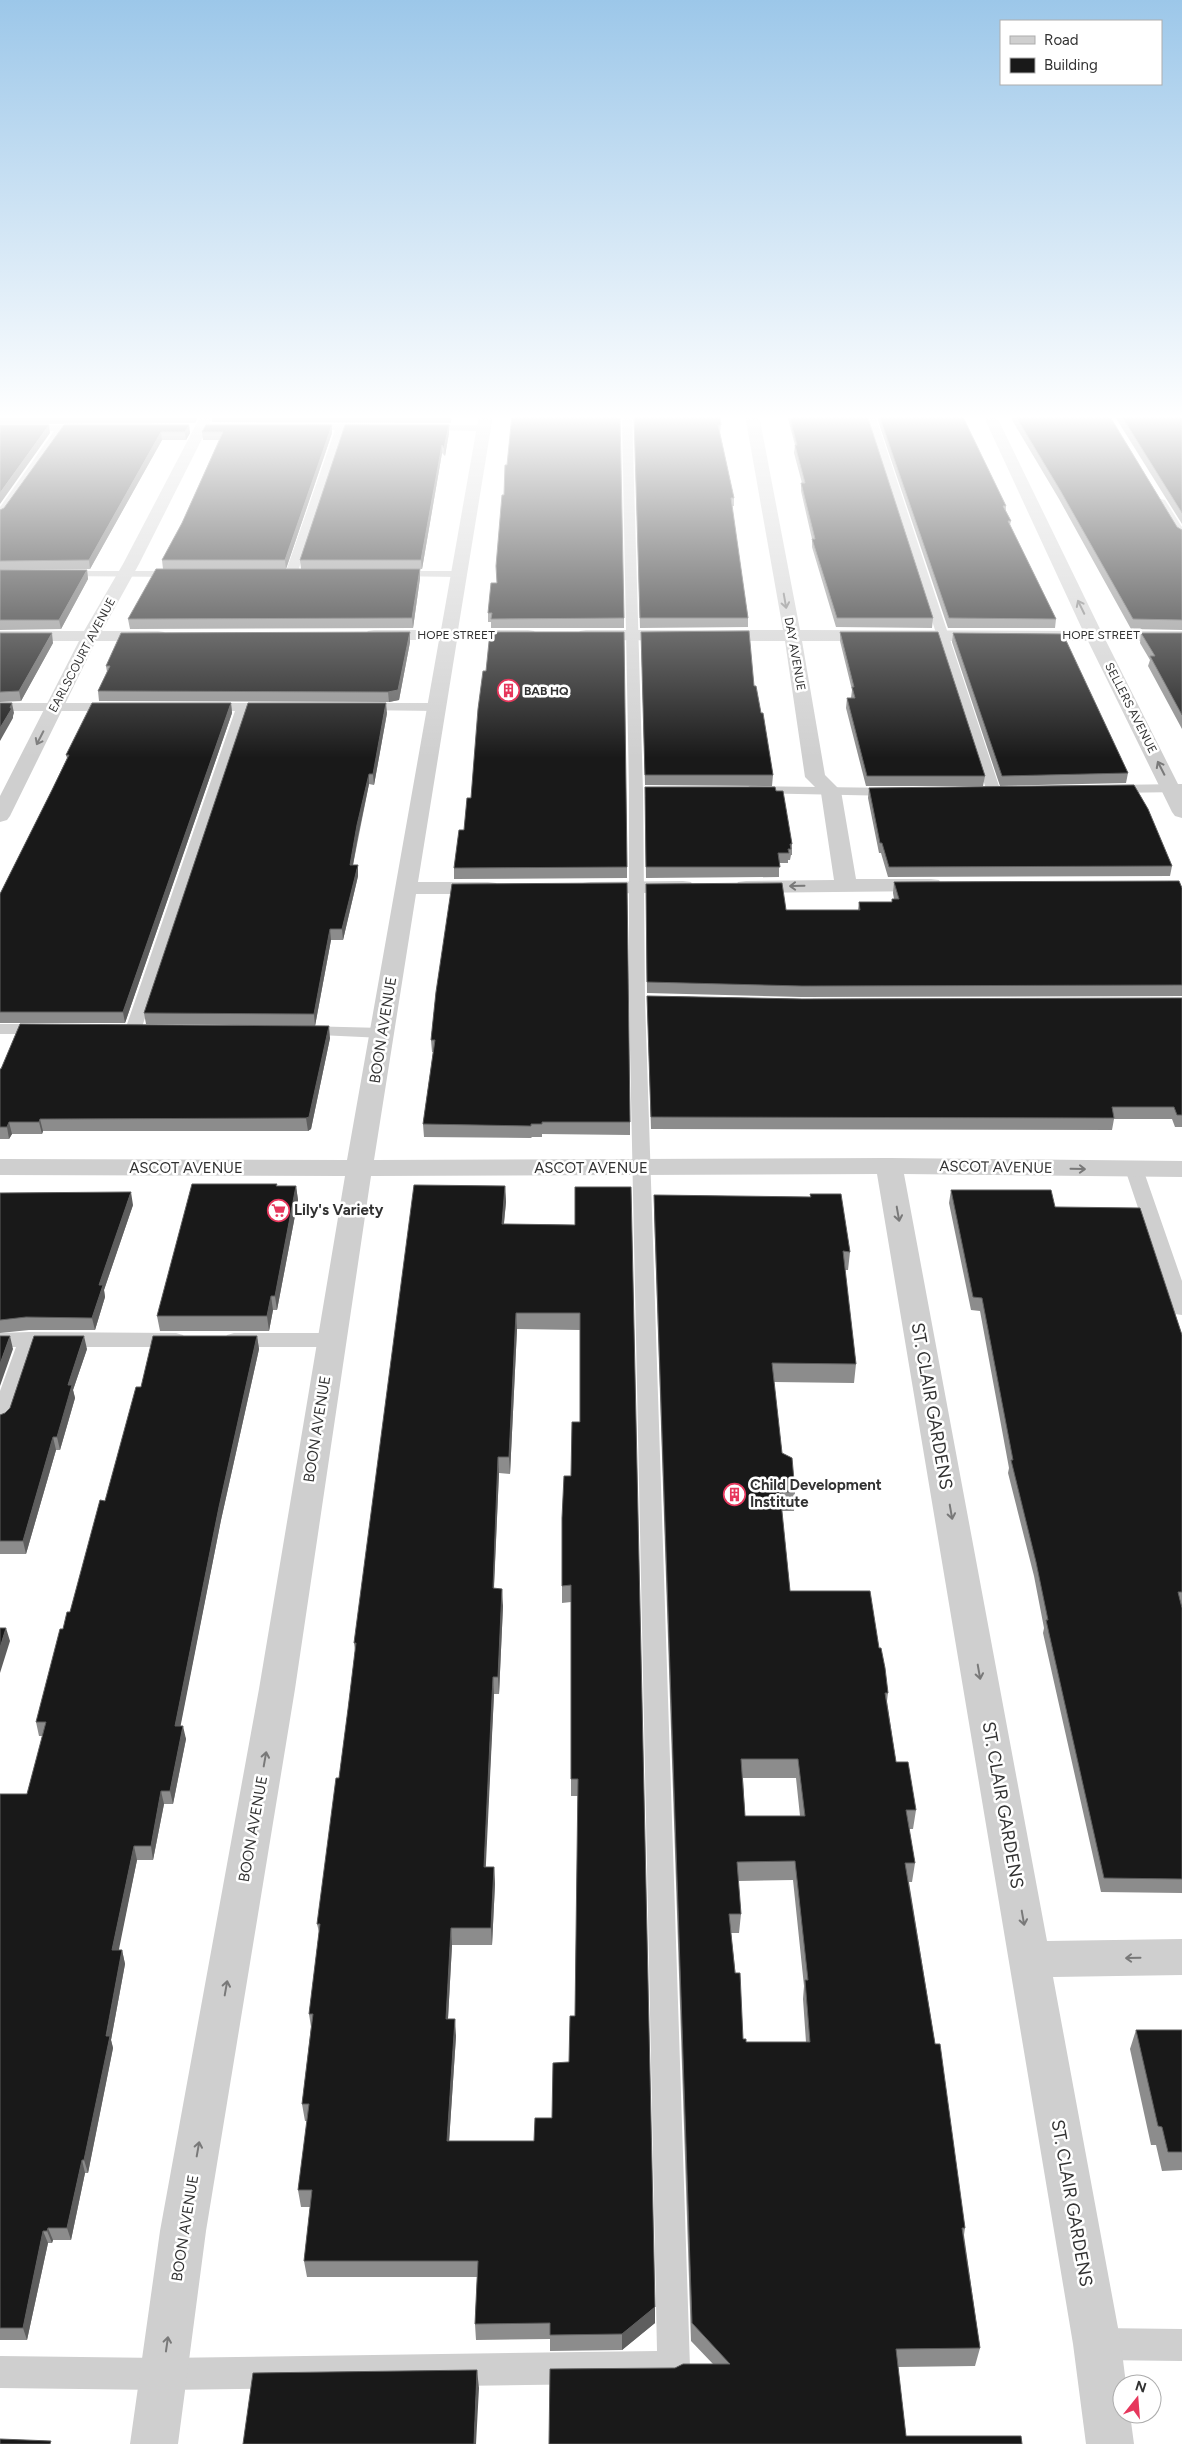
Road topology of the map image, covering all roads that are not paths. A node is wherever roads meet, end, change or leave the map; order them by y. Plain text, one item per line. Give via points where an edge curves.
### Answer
1 (149, 529) edge
2 (306, 529) edge
3 (466, 529) edge
4 (630, 529) edge
5 (773, 529) edge
6 (908, 529) edge
7 (1043, 529) edge
8 (49, 574) edge
9 (126, 574) junction
10 (186, 574) edge
11 (291, 574) edge
12 (386, 574) edge
13 (458, 574) junction
14 (449, 634) junction
15 (792, 634) junction
16 (943, 634) junction
17 (359, 635) edge
18 (544, 635) edge
19 (574, 635) edge
20 (632, 635) junction
21 (1094, 635) junction
22 (0, 636) edge
23 (90, 636) junction
24 (180, 636) edge
25 (1182, 636) edge
26 (0, 707) edge
27 (55, 707) junction
28 (128, 707) edge
29 (195, 707) edge
30 (243, 707) junction
31 (282, 707) edge
32 (351, 707) edge
33 (437, 707) junction
34 (1177, 788) edge
35 (734, 790) edge
36 (1100, 790) edge
37 (832, 791) junction
38 (907, 792) edge
39 (994, 792) edge
40 (1182, 812) edge
41 (0, 816) edge
42 (846, 885) junction
43 (955, 885) edge
44 (407, 888) junction
45 (511, 888) edge
46 (568, 888) edge
47 (635, 888) junction
48 (637, 1000) junction
49 (656, 1001) edge
50 (0, 1029) edge
51 (57, 1029) edge
52 (114, 1030) edge
53 (133, 1030) junction
54 (153, 1030) edge
55 (292, 1031) edge
56 (383, 1033) junction
57 (889, 1166) junction
58 (0, 1168) edge
59 (360, 1168) junction
60 (642, 1168) junction
61 (1134, 1169) junction
62 (1182, 1169) edge
63 (1182, 1309) edge
64 (29, 1339) junction
65 (0, 1340) edge
66 (331, 1340) junction
67 (0, 1420) edge
68 (1182, 1957) edge
69 (1030, 1959) junction
70 (1097, 2344) junction
71 (1182, 2345) edge
72 (0, 2372) edge
73 (162, 2374) junction
74 (154, 2444) edge
75 (1110, 2444) edge

1 - 9 street, EARLSCOURT AVENUE
2 - 11 lane
3 - 13 street, BOON AVENUE
4 - 20 lane
5 -> 15 street, DAY AVENUE
6 - 16 lane
21 -> 7 street, SELLERS AVENUE
8 - 9 lane
9 - 10 lane
9 - 23 street, EARLSCOURT AVENUE
12 - 13 lane
13 - 14 street, BOON AVENUE
14 - 17 street, HOPE STREET
14 - 18 street, HOPE STREET
14 - 33 street, BOON AVENUE
15 - 16 street, HOPE STREET
15 - 20 street, HOPE STREET
15 - 37 street, DAY AVENUE via 815,778
16 - 21 street, HOPE STREET
16 - 39 lane
19 - 20 street, HOPE STREET
20 - 47 lane via 641,791
21 - 25 street, HOPE STREET
34 -> 21 street, SELLERS AVENUE
22 - 23 street
23 - 24 street
23 - 27 street, EARLSCOURT AVENUE
26 - 27 lane
27 - 28 lane
27 -> 41 street, EARLSCOURT AVENUE
29 - 30 lane
30 - 31 lane
30 - 53 lane
32 - 33 lane
33 - 44 street, BOON AVENUE
34 - 36 lane
34 - 40 street, SELLERS AVENUE
35 - 37 lane
37 - 38 lane
37 - 42 street
42 - 43 street
42 -> 47 street
44 - 45 street
44 - 56 street, BOON AVENUE
46 - 47 street
47 - 48 lane
48 - 49 lane
48 - 60 lane
50 - 51 lane
52 - 53 lane
53 - 54 lane
55 - 56 lane
56 - 59 street, BOON AVENUE
57 - 60 street, ASCOT AVENUE
57 -> 61 street, ASCOT AVENUE
57 -> 69 street, ST. CLAIR GARDENS
58 - 59 street, ASCOT AVENUE
59 - 60 street, ASCOT AVENUE
59 - 66 street, BOON AVENUE
60 - 73 lane via 674,2367
61 - 62 street, ASCOT AVENUE
61 - 63 lane
64 - 65 lane
64 - 66 lane
64 - 67 lane
73 -> 66 street, BOON AVENUE via 183,2231 277,1689
68 -> 69 street
69 - 70 street, ST. CLAIR GARDENS
70 - 71 lane
70 - 75 street, ST. CLAIR GARDENS
72 - 73 lane
73 - 74 street, BOON AVENUE

